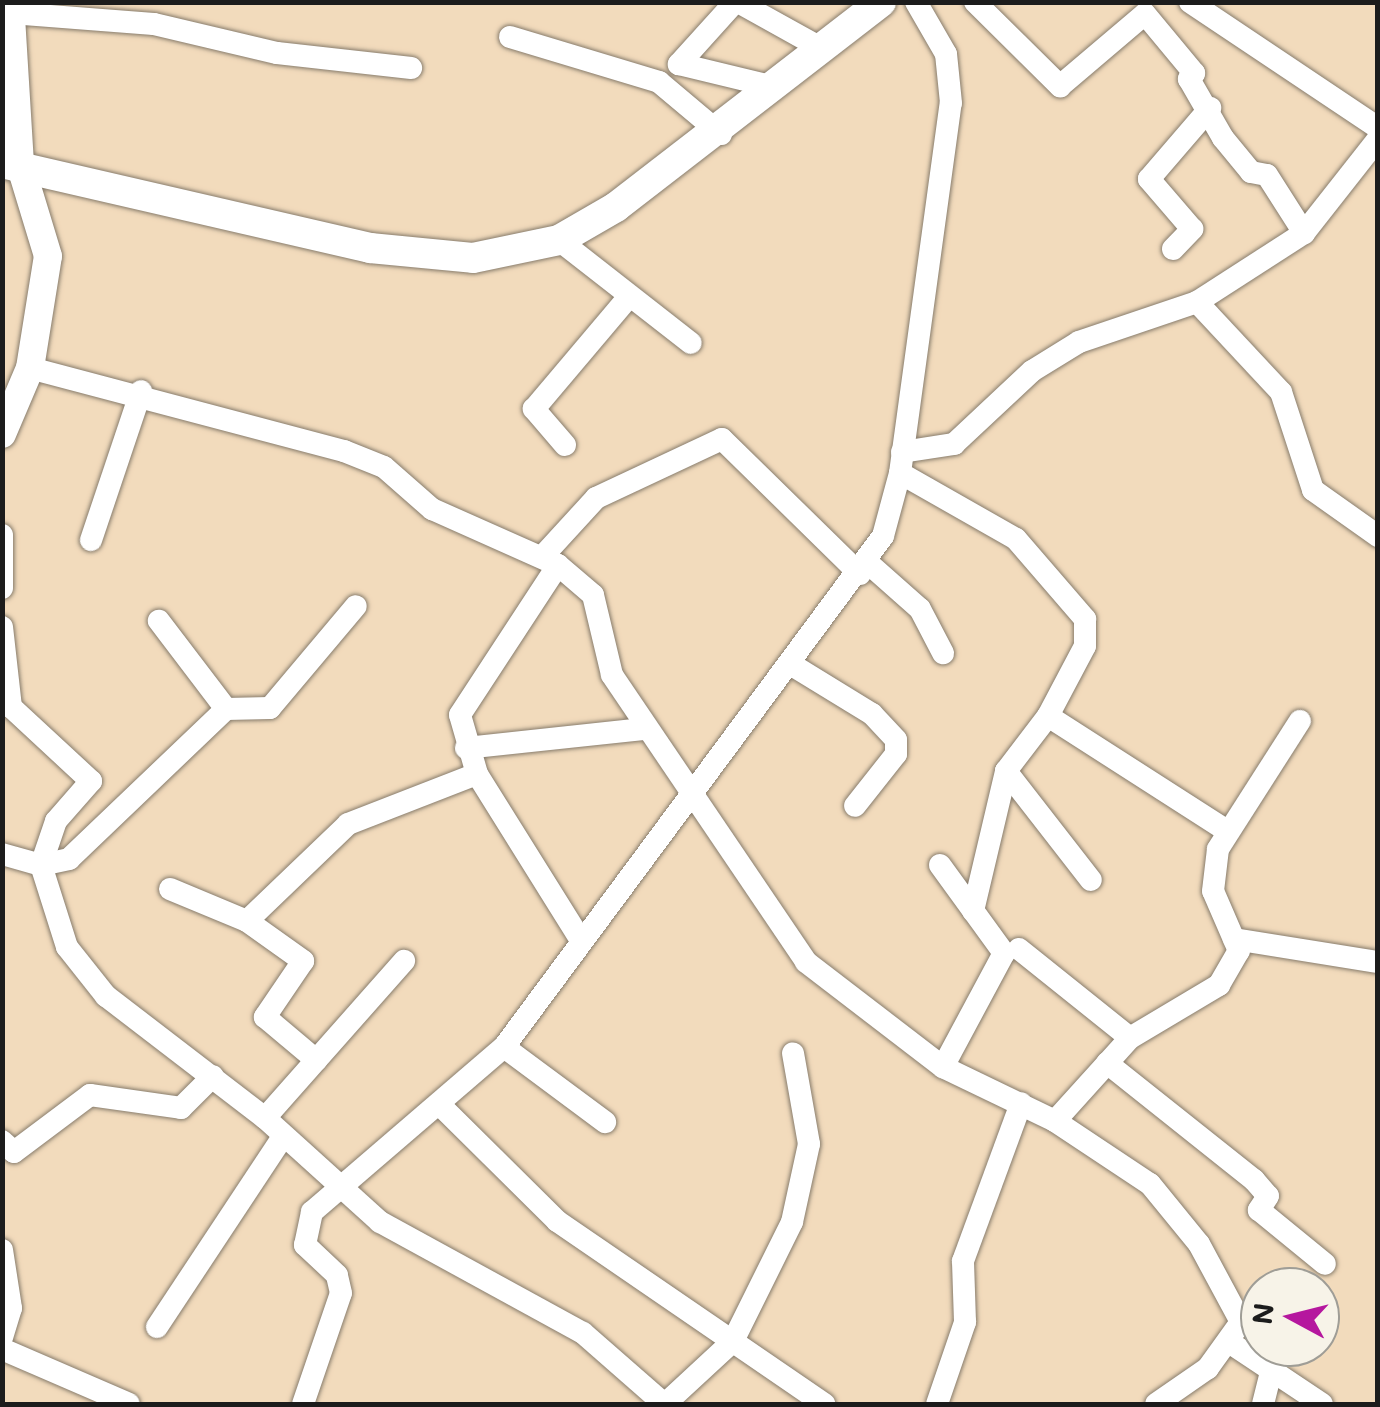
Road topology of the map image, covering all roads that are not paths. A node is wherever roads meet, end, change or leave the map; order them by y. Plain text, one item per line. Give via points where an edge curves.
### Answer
1 (736, 2) edge
2 (882, 2) edge
3 (916, 2) edge
4 (975, 2) edge
5 (1190, 2) edge
6 (11, 8) edge
7 (510, 37) dead end
8 (822, 48) junction
9 (411, 68) dead end
10 (774, 87) junction
11 (1210, 108) junction
12 (1378, 128) edge
13 (720, 134) junction
14 (1378, 139) edge
15 (11, 163) edge
16 (1304, 233) junction
17 (559, 240) junction
18 (1173, 249) dead end
19 (626, 300) junction
20 (1197, 302) junction
21 (691, 343) dead end
22 (30, 368) junction
23 (141, 391) junction
24 (2, 434) edge
25 (565, 445) dead end
26 (901, 462) junction
27 (2, 535) edge
28 (1378, 536) edge
29 (91, 540) dead end
30 (550, 561) junction
31 (864, 568) junction
32 (2, 588) edge
33 (356, 606) dead end
34 (159, 621) dead end
35 (2, 627) edge
36 (943, 653) dead end
37 (792, 665) junction
38 (226, 709) junction
39 (1048, 716) junction
40 (1300, 721) dead end
41 (644, 729) junction
42 (466, 748) junction
43 (1006, 771) junction
44 (477, 774) junction
45 (691, 790) junction
46 (856, 806) dead end
47 (1228, 831) junction
48 (2, 854) edge
49 (41, 865) junction
50 (940, 865) dead end
51 (1091, 880) dead end
52 (170, 889) dead end
53 (973, 911) junction
54 (247, 921) junction
55 (580, 939) junction
56 (1234, 939) junction
57 (1019, 949) dead end
58 (404, 962) dead end
59 (1378, 962) edge
60 (1130, 1038) junction
61 (504, 1047) junction
62 (793, 1053) dead end
63 (316, 1060) junction
64 (1107, 1063) junction
65 (943, 1067) junction
66 (213, 1076) junction
67 (1021, 1102) junction
68 (442, 1106) junction
69 (265, 1118) junction
70 (1055, 1121) junction
71 (605, 1122) dead end
72 (281, 1140) junction
73 (2, 1141) edge
74 (340, 1187) junction
75 (2, 1250) edge
76 (1325, 1264) dead end
77 (157, 1327) dead end
78 (2, 1337) edge
79 (732, 1341) junction
80 (1232, 1344) junction
81 (2, 1349) edge
82 (1270, 1376) junction
83 (129, 1404) edge
84 (303, 1404) edge
85 (664, 1404) edge
86 (824, 1404) edge
87 (937, 1404) edge
88 (1156, 1404) edge
89 (1263, 1404) edge
90 (1322, 1404) edge

1 - 8 street
1 - 10 street via 680,64
2 - 8 main road
3 - 26 street via 946,54 951,103
4 - 11 street via 1060,86 1145,14
5 - 12 street
6 - 9 street via 154,24 277,53
6 - 15 street
7 - 13 street via 659,82
8 - 10 main road
10 - 13 main road
11 - 16 street via 1223,138 1251,172 1267,176
11 - 18 street via 1150,179 1192,230
13 - 17 main road
14 - 16 street
15 - 17 main road via 370,248 473,258
15 - 22 street via 48,256
16 - 20 street
17 - 19 street
19 - 21 street
19 - 25 street via 534,409
20 - 26 street via 1079,342 1032,372 954,444
20 - 28 street via 1281,392 1314,490
22 - 23 street
22 - 24 street
23 - 29 street
23 - 30 street via 384,467 432,509
26 - 31 street
26 - 39 street via 1016,539 1072,594 1086,618 1085,646
27 - 32 street
30 - 31 street via 596,498 722,438
30 - 41 street via 593,596 612,676
30 - 42 street via 460,715
31 - 36 street via 920,609
31 - 37 street
33 - 38 street via 270,708
34 - 38 street
35 - 49 street via 11,707 91,781 56,821
37 - 45 street
37 - 46 street via 872,714 896,740 896,754
38 - 49 street via 90,843
39 - 43 street
39 - 47 street
40 - 47 street
41 - 42 street
41 - 45 street
42 - 44 street
43 - 51 street
43 - 53 street
44 - 54 street via 348,824
44 - 55 street
45 - 55 street
45 - 65 street via 806,962
47 - 56 street via 1212,891
48 - 49 street
49 - 66 street via 67,946 106,996
50 - 53 street
52 - 54 street
53 - 65 street via 1004,953
54 - 63 street via 303,961 265,1017
55 - 61 street
56 - 59 street
56 - 60 street via 1240,950 1219,985
57 - 60 street
58 - 63 street
60 - 64 street
61 - 68 street
61 - 71 street
62 - 79 street via 809,1144 792,1222
63 - 69 street
64 - 70 street
64 - 76 street via 1254,1180 1268,1196 1259,1210
65 - 67 street
66 - 69 street
66 - 73 street via 181,1108 90,1095 14,1152
67 - 70 street
67 - 87 street via 962,1260 965,1322
68 - 74 street
68 - 79 street via 557,1221
69 - 72 street
70 - 80 street via 1150,1184 1187,1229 1241,1322
72 - 74 street
72 - 77 street
74 - 84 street via 302,1229 341,1292
74 - 85 street via 380,1222 583,1333
75 - 78 street via 11,1308
79 - 85 street
79 - 86 street
80 - 82 street
80 - 88 street
81 - 83 street
82 - 89 street
82 - 90 street

